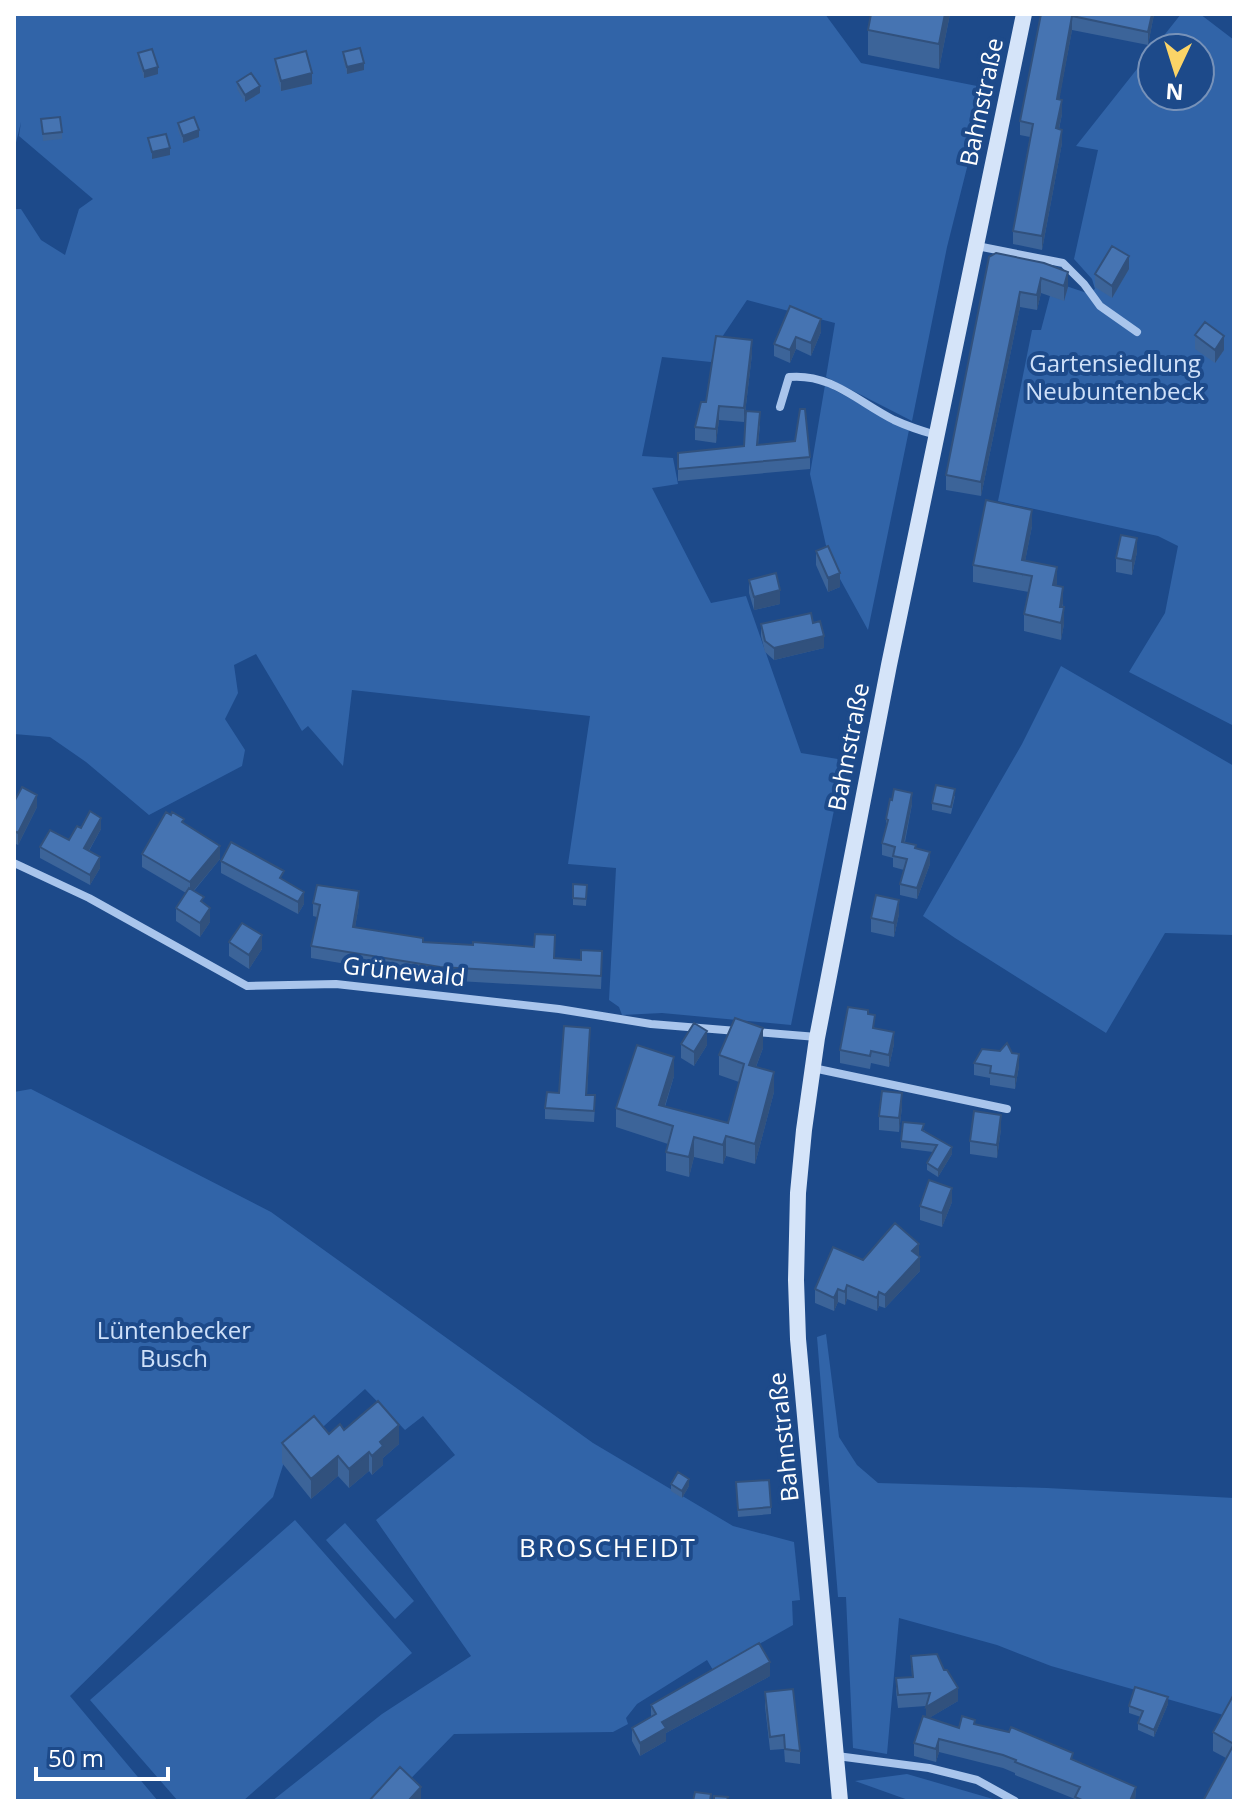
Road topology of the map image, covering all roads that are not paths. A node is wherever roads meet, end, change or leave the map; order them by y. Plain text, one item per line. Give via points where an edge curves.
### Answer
1 (1024, 14) edge
2 (976, 246) junction
3 (1137, 332) dead end
4 (780, 407) dead end
5 (936, 435) junction
6 (14, 863) edge
7 (817, 1038) junction
8 (812, 1068) junction
9 (1007, 1109) dead end
10 (837, 1756) junction
11 (840, 1801) edge
12 (1015, 1801) edge

1 - 2 main road, Bahnstraße
2 - 3 street via 1063,263 1100,306
2 - 5 main road, Bahnstraße
4 - 5 street via 789,377 806,376 828,381 893,419
5 - 7 main road, Bahnstraße
6 - 7 street, Grünewald via 89,898 247,986 336,984 651,1024
7 - 8 main road, Bahnstraße
8 - 9 street
8 - 10 main road, Bahnstraße via 798,1193 797,1311
10 - 11 main road, Bahnstraße
10 - 12 street via 977,1780

